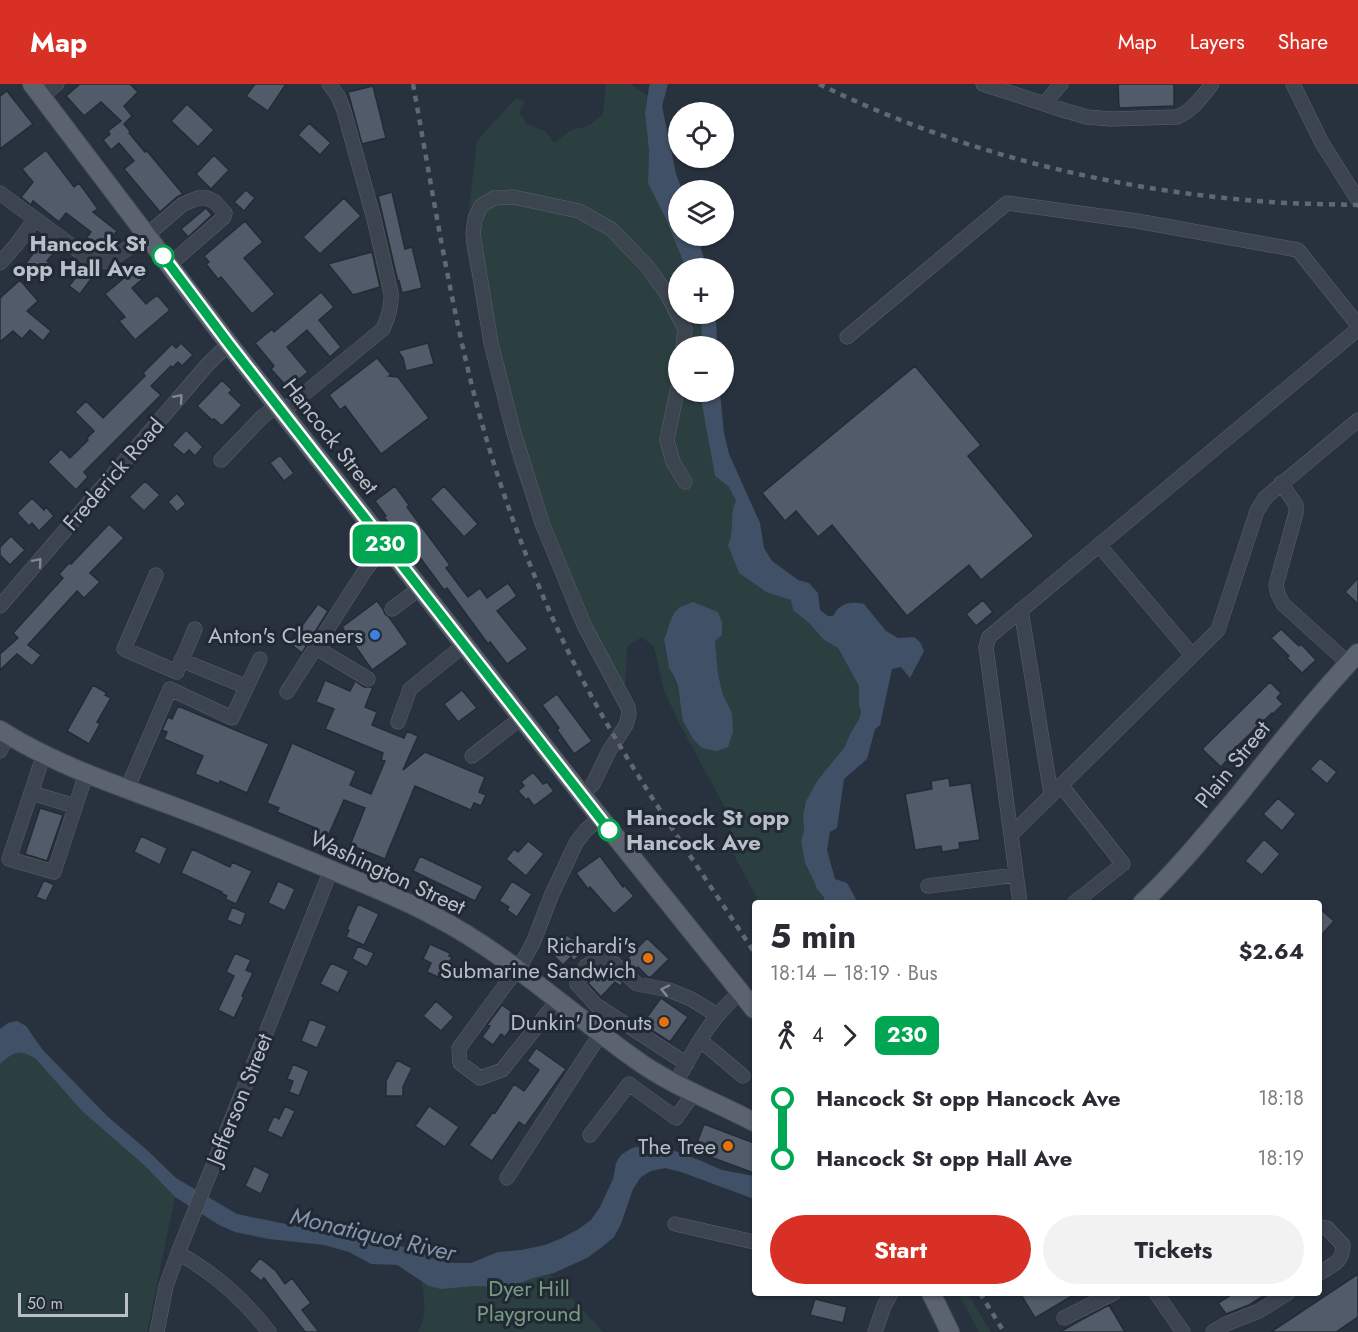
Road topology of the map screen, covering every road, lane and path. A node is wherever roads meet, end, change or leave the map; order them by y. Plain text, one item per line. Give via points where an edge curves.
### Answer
1 (57, 84) edge
2 (329, 84) edge
3 (983, 84) edge
4 (1060, 84) edge
5 (1212, 84) edge
6 (1293, 84) edge
7 (37, 90) edge
8 (1044, 104) junction
9 (0, 193) edge
10 (1358, 200) edge
11 (35, 219) junction
12 (147, 235) junction
13 (0, 263) edge
14 (169, 265) junction
15 (1358, 327) edge
16 (684, 336) edge
17 (846, 337) dead end
18 (229, 344) junction
19 (675, 402) edge
20 (279, 409) junction
21 (1358, 420) edge
22 (220, 460) dead end
23 (685, 482) dead end
24 (1281, 483) junction
25 (385, 544) junction
26 (1099, 545) junction
27 (156, 575) dead end
28 (420, 588) junction
29 (0, 606) edge
30 (392, 609) dead end
31 (1021, 610) junction
32 (195, 628) dead end
33 (464, 645) junction
34 (315, 647) junction
35 (1192, 655) junction
36 (1353, 658) edge
37 (260, 659) dead end
38 (179, 666) junction
39 (368, 679) dead end
40 (247, 687) junction
41 (170, 689) junction
42 (287, 692) dead end
43 (521, 718) junction
44 (398, 722) dead end
45 (3, 738) edge
46 (44, 754) junction
47 (472, 756) dead end
48 (86, 774) junction
49 (127, 789) junction
50 (1056, 789) junction
51 (32, 793) junction
52 (582, 795) junction
53 (75, 806) junction
54 (600, 818) junction
55 (1012, 834) junction
56 (331, 870) junction
57 (1016, 875) junction
58 (928, 886) dead end
59 (1020, 900) edge
60 (1078, 900) edge
61 (1145, 900) edge
62 (518, 968) junction
63 (741, 992) junction
64 (558, 1000) junction
65 (752, 1006) edge
66 (717, 1015) junction
67 (601, 1033) junction
68 (700, 1040) junction
69 (687, 1064) junction
70 (644, 1066) junction
71 (743, 1076) dead end
72 (629, 1084) junction
73 (675, 1084) junction
74 (693, 1094) junction
75 (728, 1109) junction
76 (752, 1111) edge
77 (752, 1121) edge
78 (590, 1135) dead end
79 (507, 1178) dead end
80 (675, 1224) dead end
81 (1322, 1227) edge
82 (752, 1242) edge
83 (178, 1253) junction
84 (1322, 1271) edge
85 (890, 1296) edge
86 (932, 1296) edge
87 (1108, 1296) edge
88 (1159, 1296) edge
89 (1283, 1296) edge
90 (1064, 1318) dead end
91 (157, 1332) edge
92 (269, 1332) edge
93 (875, 1332) edge
94 (950, 1332) edge
95 (1183, 1332) edge
96 (1214, 1332) edge

1 - 7 street
2 - 20 street via 342,103 374,219 391,293 390,309 383,329 310,390
3 - 8 street
4 - 8 street
5 - 8 street via 1190,110 1177,117 1087,117
6 - 10 street via 1331,158
7 - 12 main road, Hancock Street
9 - 11 street
11 - 12 street via 87,257 103,263
11 - 13 street
12 - 14 main road, Hancock Street
12 - 14 street via 183,204 198,198 207,198 223,210 224,217
14 - 18 main road, Hancock Street
15 - 17 street via 1298,250 1137,221 1006,203
15 - 26 street
16 - 52 street via 685,329 667,294 611,228 579,211 513,197 494,198 481,206 473,234 491,343 513,430 542,523 588,633 629,714 593,784
18 - 20 main road, Hancock Street
29 -> 18 street, Frederick Road
19 - 23 street via 667,440 673,462
20 - 22 street via 262,417
20 - 25 main road, Hancock Street
21 - 24 street
24 - 35 street via 1257,511 1218,630
24 - 36 street via 1296,505 1296,513 1276,585 1278,594 1283,604
25 - 28 main road, Hancock Street
25 - 34 street
26 - 31 street
26 - 35 street
27 - 38 street via 124,649
28 - 30 street
28 - 33 main road, Hancock Street
31 - 50 street
31 - 55 street via 989,637 986,647
32 - 38 street
33 - 43 main road, Hancock Street
33 - 44 street via 410,689
34 - 39 street
34 - 42 street
35 - 50 street
36 - 61 main road, Plain Street via 1190,853
37 - 40 street
38 - 40 street
38 - 41 street
40 - 41 street via 232,718
41 - 49 street
43 - 47 street
43 - 52 main road, Hancock Street
45 - 46 main road, Washington Street
46 - 48 main road, Washington Street
46 - 51 street
48 - 49 main road, Washington Street
48 - 53 street
49 - 56 main road, Washington Street
50 - 55 street
50 - 60 street via 1123,864
51 - 53 street
51 - 53 street via 9,859 54,872
52 - 54 main road, Hancock Street
54 - 62 street via 576,843
54 - 63 main road, Hancock Street
55 - 57 street
56 - 62 main road, Washington Street via 434,915
56 - 83 street, Jefferson Street
57 - 58 street
57 - 59 street
62 - 64 main road, Washington Street
62 - 64 street via 459,1048 460,1063 480,1078 502,1070
63 - 65 main road, Hancock Street
63 - 66 street
64 - 67 main road, Washington Street
66 - 68 street
66 -> 69 street via 669,990 637,984 615,964 600,958 586,966 578,984 596,1005
67 - 70 main road, Washington Street
67 - 79 street
68 - 69 street
68 - 71 street
69 - 73 street
70 - 72 street
70 - 73 main road, Washington Street
72 - 74 street via 676,1118
72 - 78 street
73 - 74 main road, Washington Street
74 - 75 main road, Washington Street
75 - 76 main road, Washington Street
75 - 77 main road, Washington Street
80 - 82 street
81 - 84 street via 1343,1245 1340,1260
83 - 91 street, Jefferson Street via 166,1286
83 - 92 street via 224,1283
85 - 93 street
86 - 94 main road
87 - 90 street
88 - 95 street
89 - 96 street

